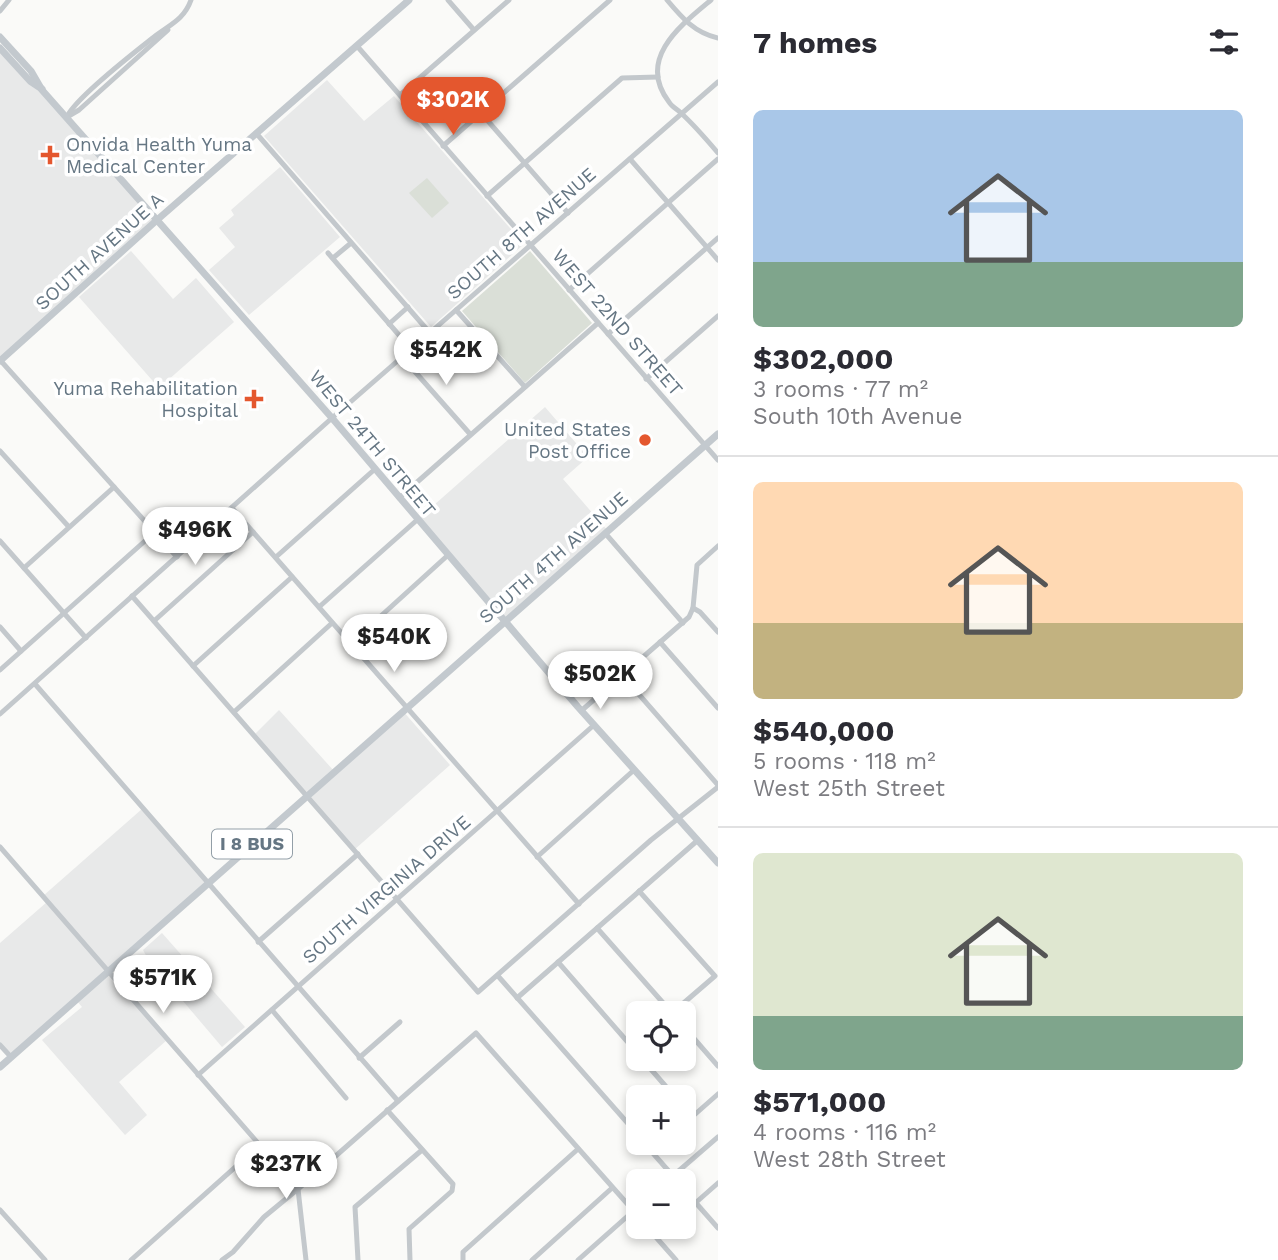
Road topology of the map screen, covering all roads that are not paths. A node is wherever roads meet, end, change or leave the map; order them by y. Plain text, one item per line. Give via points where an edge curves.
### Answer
1 (9, 0) edge
2 (191, 0) edge
3 (409, 0) edge
4 (448, 0) edge
5 (509, 0) edge
6 (610, 0) edge
7 (667, 0) edge
8 (711, 0) edge
9 (0, 11) edge
10 (686, 22) junction
11 (474, 30) junction
12 (0, 37) edge
13 (718, 38) edge
14 (357, 46) junction
15 (0, 48) edge
16 (659, 77) junction
17 (718, 82) edge
18 (42, 90) junction
19 (400, 95) junction
20 (481, 113) junction
21 (682, 113) junction
22 (67, 117) junction
23 (256, 133) junction
24 (718, 138) edge
25 (711, 145) junction
26 (443, 146) junction
27 (718, 153) edge
28 (630, 159) junction
29 (718, 159) edge
30 (524, 163) junction
31 (487, 196) junction
32 (668, 202) junction
33 (568, 213) junction
34 (157, 220) junction
35 (718, 238) edge
36 (351, 243) junction
37 (530, 246) junction
38 (707, 247) junction
39 (328, 253) dead end
40 (333, 258) junction
41 (718, 260) edge
42 (569, 290) junction
43 (408, 307) junction
44 (456, 310) junction
45 (718, 316) edge
46 (598, 323) junction
47 (389, 324) junction
48 (430, 333) junction
49 (608, 334) junction
50 (405, 342) dead end
51 (402, 357) junction
52 (0, 361) edge
53 (646, 379) junction
54 (525, 387) junction
55 (331, 418) junction
56 (470, 434) junction
57 (718, 434) edge
58 (705, 445) junction
59 (0, 451) edge
60 (718, 460) edge
61 (375, 469) junction
62 (114, 487) junction
63 (399, 498) junction
64 (232, 508) junction
65 (417, 520) junction
66 (69, 527) junction
67 (155, 532) junction
68 (253, 532) junction
69 (605, 533) junction
70 (0, 541) edge
71 (715, 548) edge
72 (447, 556) junction
73 (718, 556) edge
74 (177, 557) junction
75 (276, 557) junction
76 (24, 568) junction
77 (292, 577) junction
78 (132, 596) junction
79 (318, 607) junction
80 (693, 608) junction
81 (64, 613) junction
82 (154, 621) junction
83 (504, 621) junction
84 (332, 623) junction
85 (683, 623) junction
86 (0, 627) edge
87 (718, 632) edge
88 (86, 638) junction
89 (660, 642) junction
90 (350, 644) junction
91 (21, 651) junction
92 (193, 666) junction
93 (0, 670) edge
94 (622, 675) junction
95 (35, 684) junction
96 (405, 708) junction
97 (718, 708) edge
98 (581, 711) junction
99 (234, 712) junction
100 (0, 715) edge
101 (594, 725) junction
102 (634, 770) junction
103 (718, 786) edge
104 (307, 796) junction
105 (497, 812) junction
106 (678, 818) junction
107 (698, 840) junction
108 (0, 847) edge
109 (358, 854) junction
110 (537, 857) junction
111 (718, 863) edge
112 (207, 883) junction
113 (639, 891) junction
114 (397, 900) junction
115 (579, 904) junction
116 (597, 928) junction
117 (258, 942) junction
118 (558, 962) junction
119 (109, 972) junction
120 (498, 976) junction
121 (298, 987) junction
122 (517, 998) junction
123 (661, 1001) edge
124 (686, 1001) edge
125 (272, 1010) junction
126 (400, 1022) dead end
127 (626, 1041) edge
128 (696, 1041) edge
129 (0, 1045) edge
130 (11, 1057) junction
131 (359, 1058) junction
132 (718, 1066) edge
133 (0, 1067) edge
134 (652, 1071) edge
135 (198, 1075) junction
136 (664, 1085) edge
137 (718, 1094) edge
138 (346, 1098) dead end
139 (398, 1101) junction
140 (387, 1110) junction
141 (696, 1113) edge
142 (626, 1121) edge
143 (718, 1137) edge
144 (259, 1146) junction
145 (578, 1149) junction
146 (422, 1150) junction
147 (655, 1155) edge
148 (667, 1169) edge
149 (681, 1169) edge
150 (717, 1186) edge
151 (612, 1188) junction
152 (298, 1189) junction
153 (626, 1203) edge
154 (696, 1203) joint
155 (0, 1210) edge
156 (626, 1217) edge
157 (718, 1228) edge
158 (658, 1239) edge
159 (134, 1259) edge
160 (45, 1260) edge
161 (222, 1260) edge
162 (306, 1260) edge
163 (358, 1260) edge
164 (410, 1260) edge
165 (463, 1260) edge
166 (531, 1260) edge
167 (578, 1260) edge
168 (676, 1260) edge

1 - 9 street
2 - 22 street via 170,27 72,107
3 - 14 main road, SOUTH AVENUE A
4 - 11 street
5 - 11 street
6 - 20 street
7 - 10 street
8 - 10 street
10 - 13 street via 702,34
10 - 16 street via 663,50
11 - 19 street
12 - 18 main road, WEST 24TH STREET
14 - 19 street, WEST 22ND STREET
14 - 23 main road, SOUTH AVENUE A
15 - 18 main road, WEST 24TH STREET
16 - 21 street via 670,104
16 - 30 street via 622,78
17 - 21 street, SOUTH 8TH AVENUE
18 - 22 main road, WEST 24TH STREET
19 - 26 street, WEST 22ND STREET
20 - 26 street
20 - 30 street
21 - 25 street
21 - 28 street, SOUTH 8TH AVENUE
22 - 34 main road, WEST 24TH STREET
23 - 34 main road, SOUTH AVENUE A
23 - 36 street
24 - 25 street
25 - 27 street
26 - 31 street, WEST 22ND STREET
28 - 32 street
28 - 33 street, SOUTH 8TH AVENUE
29 - 32 street
30 - 31 street
30 - 33 street
31 - 37 street, WEST 22ND STREET
32 - 38 street
32 - 42 street
33 - 37 street, SOUTH 8TH AVENUE
34 - 52 main road, SOUTH AVENUE A
34 - 55 main road, WEST 24TH STREET
35 - 38 street
36 - 40 street
36 - 43 street
37 - 42 street, WEST 22ND STREET
37 - 44 street, SOUTH 8TH AVENUE
38 - 41 street
38 - 49 street
39 - 40 street
40 - 47 street
42 - 46 street, WEST 22ND STREET
43 - 47 street
43 - 48 street
44 - 48 street, SOUTH 8TH AVENUE
44 - 54 street
45 - 53 street
46 - 49 street, WEST 22ND STREET
46 - 54 street
47 - 50 street
48 - 51 street, SOUTH 8TH AVENUE
49 - 53 street, WEST 22ND STREET
51 - 55 street, SOUTH 8TH AVENUE
51 - 56 street
52 - 62 street
53 - 58 street, WEST 22ND STREET
54 - 56 street
55 - 61 main road, WEST 24TH STREET
55 - 64 street, SOUTH 8TH AVENUE
56 - 63 street
57 - 58 main road, SOUTH 4TH AVENUE / I 8 BUS
58 - 60 street, WEST 22ND STREET
58 - 69 main road, SOUTH 4TH AVENUE / I 8 BUS
59 - 66 street
61 - 63 main road, WEST 24TH STREET
61 - 75 street
62 - 66 street
62 - 67 street
63 - 65 main road, WEST 24TH STREET
64 - 68 street
64 - 74 street, SOUTH 8TH AVENUE
65 - 72 main road, WEST 24TH STREET
65 - 79 street
66 - 76 street
67 - 74 street
67 - 81 street
68 - 75 street
68 - 82 street
69 - 83 main road, SOUTH 4TH AVENUE / I 8 BUS
69 - 85 street
70 - 76 street
71 - 73 street
71 - 80 street via 697,565
72 - 83 main road, WEST 24TH STREET
72 - 90 street
74 - 78 street, SOUTH 8TH AVENUE
75 - 77 street
76 - 81 street
77 - 79 street
77 - 92 street
78 - 82 street
78 - 88 street, SOUTH 8TH AVENUE
79 - 84 street
80 - 85 street
80 - 87 street
81 - 88 street
81 - 91 street
82 - 92 street
83 - 96 main road, SOUTH 4TH AVENUE / I 8 BUS
83 - 98 main road, WEST 24TH STREET
84 - 90 street
84 - 99 street
85 - 89 street
86 - 91 street
88 - 95 street, SOUTH 8TH AVENUE
89 - 94 street
89 - 97 street
90 - 96 street
91 - 93 street
92 - 99 street
94 - 98 street
94 - 103 street
95 - 100 street, SOUTH 8TH AVENUE
95 - 112 street
96 - 104 main road, SOUTH 4TH AVENUE / I 8 BUS
96 - 105 street
98 - 101 main road, WEST 24TH STREET
99 - 104 street
101 - 102 main road, WEST 24TH STREET
101 - 105 street, SOUTH VIRGINIA DRIVE
102 - 106 main road, WEST 24TH STREET
102 - 110 street
103 - 106 street
104 - 109 street
104 - 112 main road, SOUTH 4TH AVENUE / I 8 BUS
105 - 110 street
105 - 114 street, SOUTH VIRGINIA DRIVE
106 - 107 main road, WEST 24TH STREET
106 - 115 street
107 - 111 main road, WEST 24TH STREET
107 - 113 street
108 - 119 street
109 - 114 street
109 - 117 street
110 - 115 street
112 - 117 street
112 - 119 main road, SOUTH 4TH AVENUE / I 8 BUS
113 - 116 street
113 - 124 street via 715,976
114 - 120 street via 478,992
114 - 121 street, SOUTH VIRGINIA DRIVE
115 - 120 street
116 - 118 street
116 - 123 street
117 - 121 street
118 - 122 street
118 - 127 street
119 - 130 main road, SOUTH 4TH AVENUE / I 8 BUS
119 - 135 street
120 - 122 street
121 - 125 street, SOUTH VIRGINIA DRIVE
121 - 131 street
122 - 142 street
125 - 135 street, SOUTH VIRGINIA DRIVE
125 - 138 street
126 - 131 street
128 - 132 street
129 - 130 street
130 - 133 main road, SOUTH 4TH AVENUE / I 8 BUS
131 - 139 street
134 - 136 street
135 - 144 street
137 - 141 street
139 - 140 street
139 - 145 street via 476,1033
140 - 146 street
140 - 152 street
143 - 149 street
144 - 152 street
144 - 159 street
145 - 151 street
145 - 165 street via 463,1252
146 - 163 street via 355,1207
146 - 164 street via 453,1184 452,1191 409,1229
147 - 148 street
150 - 154 street
151 - 153 street
151 - 166 street
152 - 161 street
152 - 162 street
154 - 157 street
155 - 160 street
156 - 167 street
158 - 168 street

